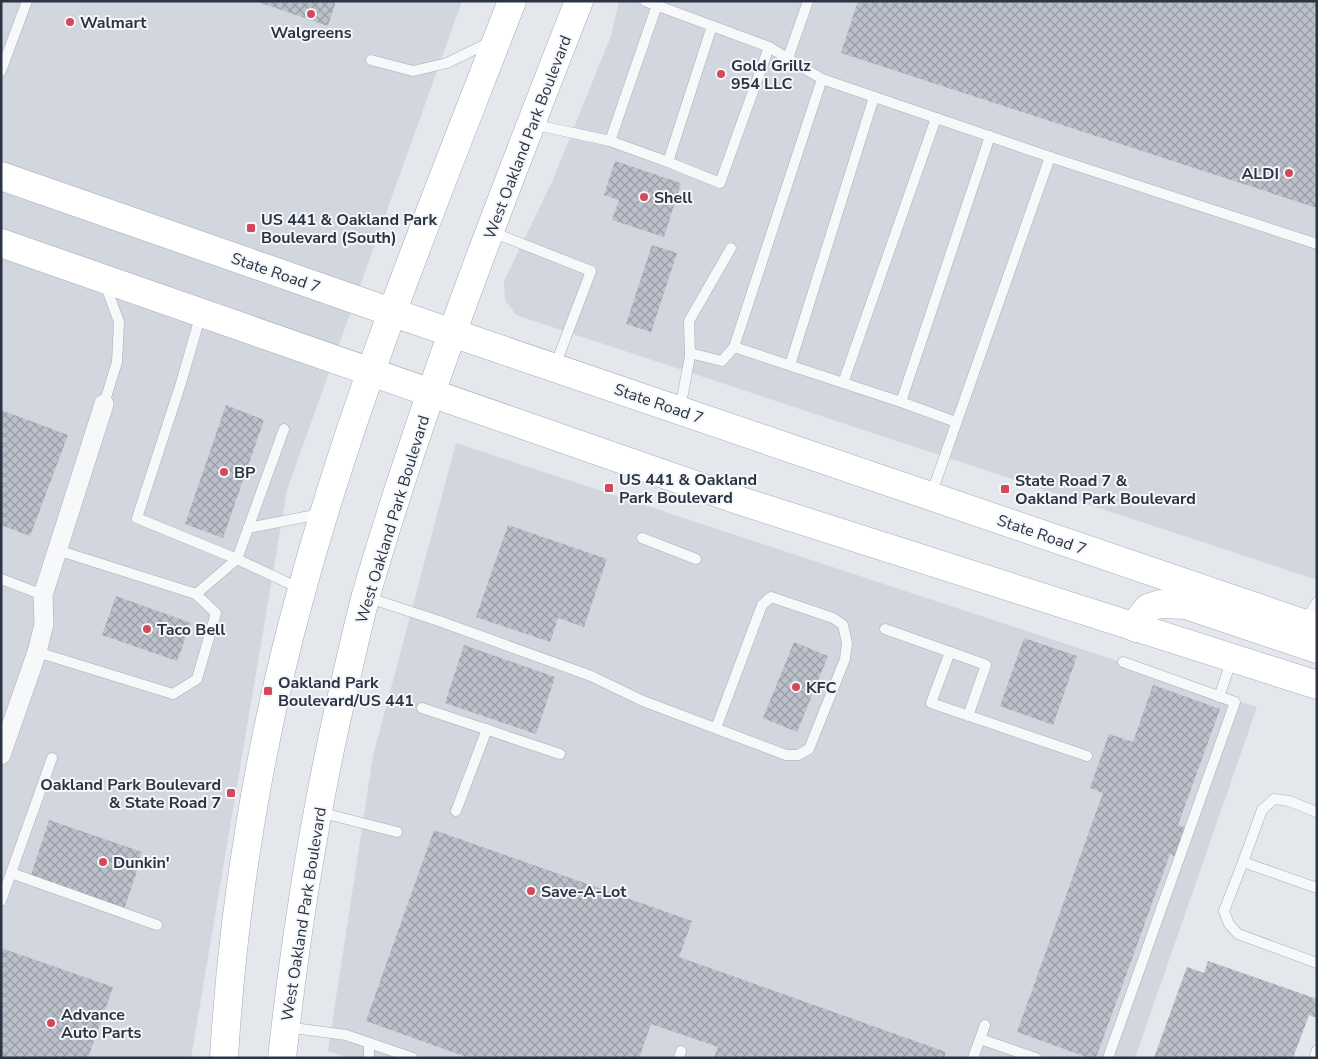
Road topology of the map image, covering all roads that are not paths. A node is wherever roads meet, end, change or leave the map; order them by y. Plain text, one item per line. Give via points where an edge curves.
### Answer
1 (27, 1) edge
2 (512, 1) edge
3 (578, 1) edge
4 (645, 1) edge
5 (808, 1) edge
6 (657, 5) junction
7 (712, 26) junction
8 (497, 39) junction
9 (769, 48) junction
10 (788, 58) junction
11 (371, 60) dead end
12 (1, 71) edge
13 (822, 79) junction
14 (874, 97) junction
15 (936, 118) junction
16 (531, 124) junction
17 (990, 136) junction
18 (610, 141) junction
19 (1050, 157) junction
20 (668, 162) junction
21 (1, 176) edge
22 (491, 231) junction
23 (1, 243) edge
24 (1317, 244) edge
25 (731, 248) dead end
26 (103, 279) junction
27 (391, 312) junction
28 (202, 313) junction
29 (453, 332) junction
30 (734, 347) junction
31 (690, 353) junction
32 (790, 366) junction
33 (554, 367) junction
34 (370, 372) junction
35 (844, 383) junction
36 (431, 392) junction
37 (901, 402) junction
38 (104, 404) joint
39 (680, 410) junction
40 (956, 422) junction
41 (284, 429) dead end
42 (930, 496) junction
43 (325, 513) junction
44 (248, 528) junction
45 (642, 538) dead end
46 (57, 550) junction
47 (237, 559) junction
48 (696, 559) dead end
49 (1, 579) edge
50 (302, 590) junction
51 (196, 594) junction
52 (43, 595) junction
53 (366, 597) junction
54 (1312, 618) edge
55 (1136, 628) junction
56 (885, 629) dead end
57 (1317, 649) edge
58 (37, 652) junction
59 (950, 652) junction
60 (1232, 658) junction
61 (1123, 662) dead end
62 (1317, 685) edge
63 (1219, 697) junction
64 (422, 708) dead end
65 (968, 716) junction
66 (716, 728) junction
67 (487, 729) junction
68 (560, 754) dead end
69 (1, 755) edge
70 (1087, 756) dead end
71 (52, 758) dead end
72 (456, 811) dead end
73 (318, 812) junction
74 (1317, 812) edge
75 (397, 832) dead end
76 (1242, 862) junction
77 (11, 873) junction
78 (1317, 888) edge
79 (1, 902) edge
80 (157, 925) dead end
81 (1317, 963) edge
82 (985, 1025) dead end
83 (285, 1027) junction
84 (980, 1040) junction
85 (369, 1043) junction
86 (1317, 1050) edge
87 (224, 1058) edge
88 (282, 1058) edge
89 (369, 1058) edge
90 (413, 1058) edge
91 (973, 1058) edge
92 (1036, 1058) edge
93 (1108, 1058) edge
94 (1314, 1058) edge

1 - 12 lane
2 - 8 main road
3 - 16 main road, West Oakland Park Boulevard
4 - 6 lane
5 - 10 lane
6 - 7 lane
6 - 18 lane
7 - 9 lane
7 - 20 lane
8 - 11 lane via 447,63 413,71
8 - 27 main road
9 - 10 lane
9 - 20 lane via 720,183
10 - 13 lane
13 - 14 lane
13 - 30 lane
14 - 15 lane
14 - 32 lane
15 - 17 lane
15 - 35 lane
16 - 18 lane
16 - 22 main road, West Oakland Park Boulevard
17 - 19 lane
17 - 37 lane
18 - 20 lane
19 - 24 lane
19 - 40 lane
21 - 27 main road, State Road 7
22 - 29 main road, West Oakland Park Boulevard
22 - 33 lane via 591,271
23 - 26 main road
25 - 31 lane via 690,321
26 - 28 main road
26 - 38 lane via 119,322 117,362
27 - 29 main road, State Road 7
27 - 34 main road
28 - 34 main road
28 - 47 lane via 137,518
29 - 33 main road, State Road 7
29 - 36 main road, West Oakland Park Boulevard
30 - 31 lane via 722,361
30 - 32 lane
31 - 39 lane
32 - 35 lane
33 - 39 main road, State Road 7
34 - 36 main road
34 - 43 main road
35 - 37 lane
36 - 53 main road, West Oakland Park Boulevard
36 - 55 main road via 742,501
37 - 40 lane
38 - 46 street
39 - 42 main road, State Road 7
40 - 42 lane
41 - 44 lane
42 - 54 main road, State Road 7
43 - 44 lane
43 - 50 main road
44 - 47 lane
45 - 48 lane
46 - 51 lane
46 - 52 street
47 - 50 lane
47 - 51 lane
49 - 52 lane
50 - 87 main road via 274,708 247,850 234,942
51 - 58 lane via 216,613 197,679 173,694
52 - 58 street via 44,624
53 - 66 lane via 591,676 643,701
53 - 73 main road, West Oakland Park Boulevard
55 - 57 main road via 1148,608 1160,604 1186,605
55 - 60 main road
56 - 59 lane
58 - 69 street
59 - 65 lane via 986,665
59 - 65 lane via 931,703
60 - 62 main road
60 - 63 lane
61 - 63 lane
63 - 93 lane via 1235,702
64 - 67 lane
65 - 70 lane
66 - 66 lane via 762,605 771,597 833,618 843,625 847,643 845,659 809,749 798,755 786,755
67 - 68 lane
67 - 72 lane
71 - 77 lane
73 - 75 lane
73 - 83 main road, West Oakland Park Boulevard via 299,914
74 - 76 lane via 1274,799 1262,810
76 - 78 lane
76 - 81 lane via 1224,911 1229,924 1238,934
77 - 79 lane
77 - 80 lane
82 - 84 lane
83 - 85 lane via 346,1035
83 - 88 main road, West Oakland Park Boulevard
84 - 91 lane
84 - 92 lane
85 - 89 lane
85 - 90 lane
86 - 94 lane

